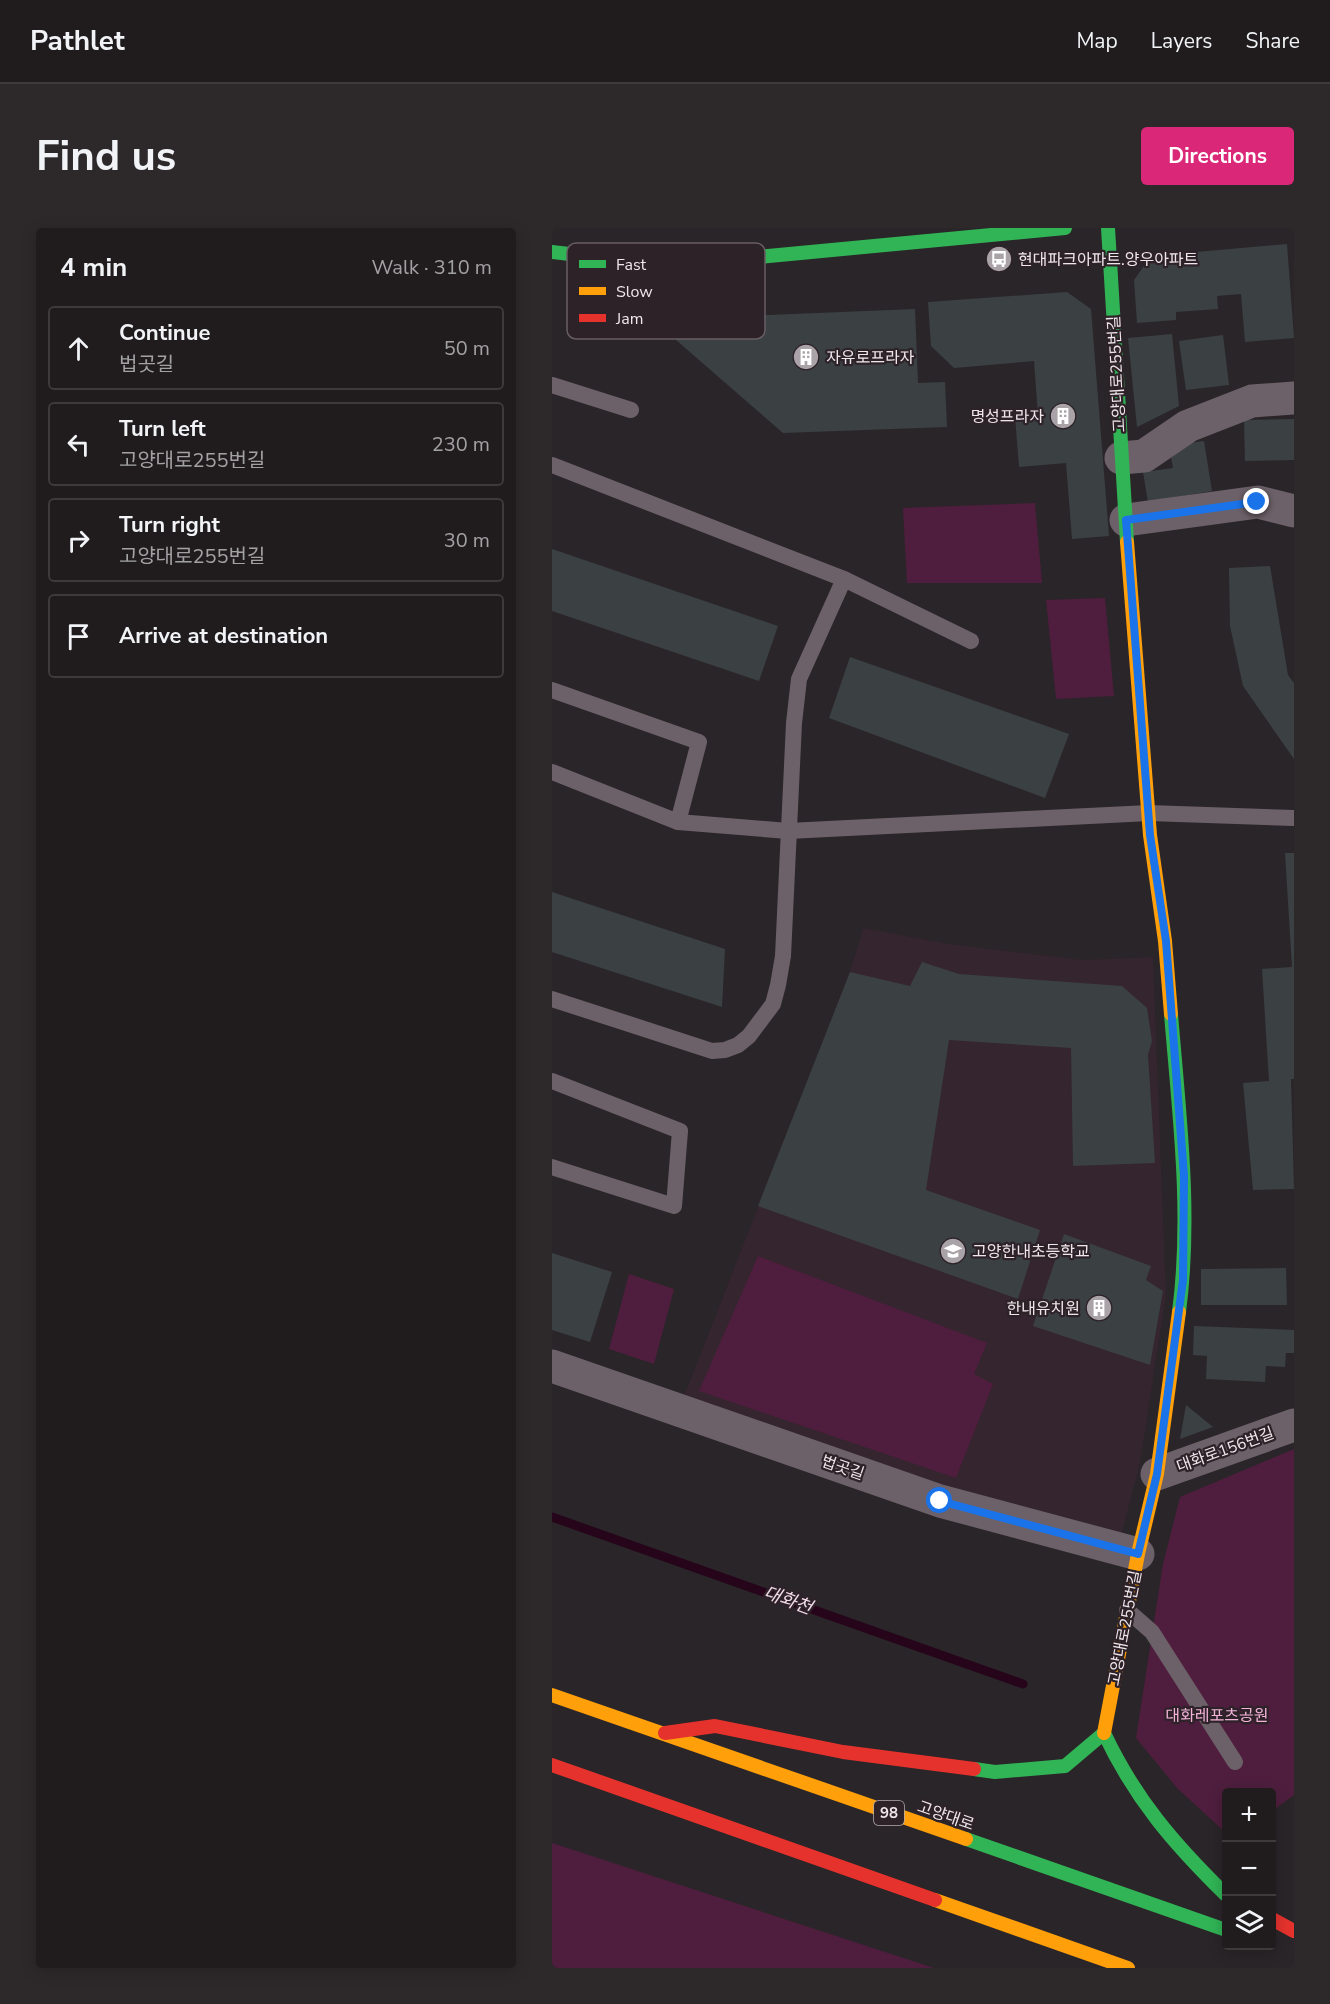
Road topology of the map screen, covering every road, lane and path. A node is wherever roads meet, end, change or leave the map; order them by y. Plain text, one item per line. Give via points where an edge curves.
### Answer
1 (1065, 228) edge
2 (1108, 228) edge
3 (552, 252) edge
4 (567, 254) edge
5 (765, 256) edge
6 (552, 385) edge
7 (1294, 398) edge
8 (631, 410) dead end
9 (1121, 458) junction
10 (552, 465) edge
11 (1294, 511) edge
12 (1126, 520) junction
13 (844, 579) junction
14 (971, 641) dead end
15 (552, 690) edge
16 (552, 772) edge
17 (1149, 813) junction
18 (1294, 818) edge
19 (678, 822) junction
20 (788, 831) junction
21 (552, 999) edge
22 (552, 1081) edge
23 (552, 1167) edge
24 (552, 1366) edge
25 (1294, 1425) edge
26 (1157, 1474) junction
27 (1138, 1554) junction
28 (1127, 1610) junction
29 (552, 1695) edge
30 (660, 1733) junction
31 (1104, 1733) junction
32 (1235, 1762) dead end
33 (552, 1765) edge
34 (1222, 1890) edge
35 (1276, 1921) edge
36 (1222, 1928) edge
37 (1294, 1931) edge
38 (1128, 1968) edge

1 - 5 street
2 - 9 street, 고양대로255번길
3 - 4 street
6 - 8 lane
7 - 9 street via 1252,401 1188,426 1144,456
9 - 12 street, 고양대로255번길
10 - 13 lane
11 - 12 street via 1257,502
12 - 17 street, 고양대로255번길
13 - 14 lane
13 - 20 lane via 799,679
15 - 19 lane via 699,742
16 - 19 lane
17 - 18 lane
17 - 20 lane
17 - 26 street, 고양대로255번길 via 1166,941 1184,1176 1183,1280
19 - 20 lane
20 - 21 lane via 778,985 764,1019 738,1045 725,1050 698,1048
22 - 23 lane via 680,1131 674,1206
24 - 27 street, 법곳길 via 940,1501
25 - 26 street, 대화로156번길
26 - 27 street, 고양대로255번길
27 - 28 street, 고양대로255번길
28 - 31 street, 고양대로255번길
28 - 32 lane via 1152,1632
29 - 30 street, 고양대로 / 98
30 - 31 street via 715,1726 843,1752 995,1772 1065,1766
30 - 36 street, 고양대로 / 98
31 - 34 street via 1120,1769 1149,1815 1168,1839
33 - 38 street
35 - 37 street

